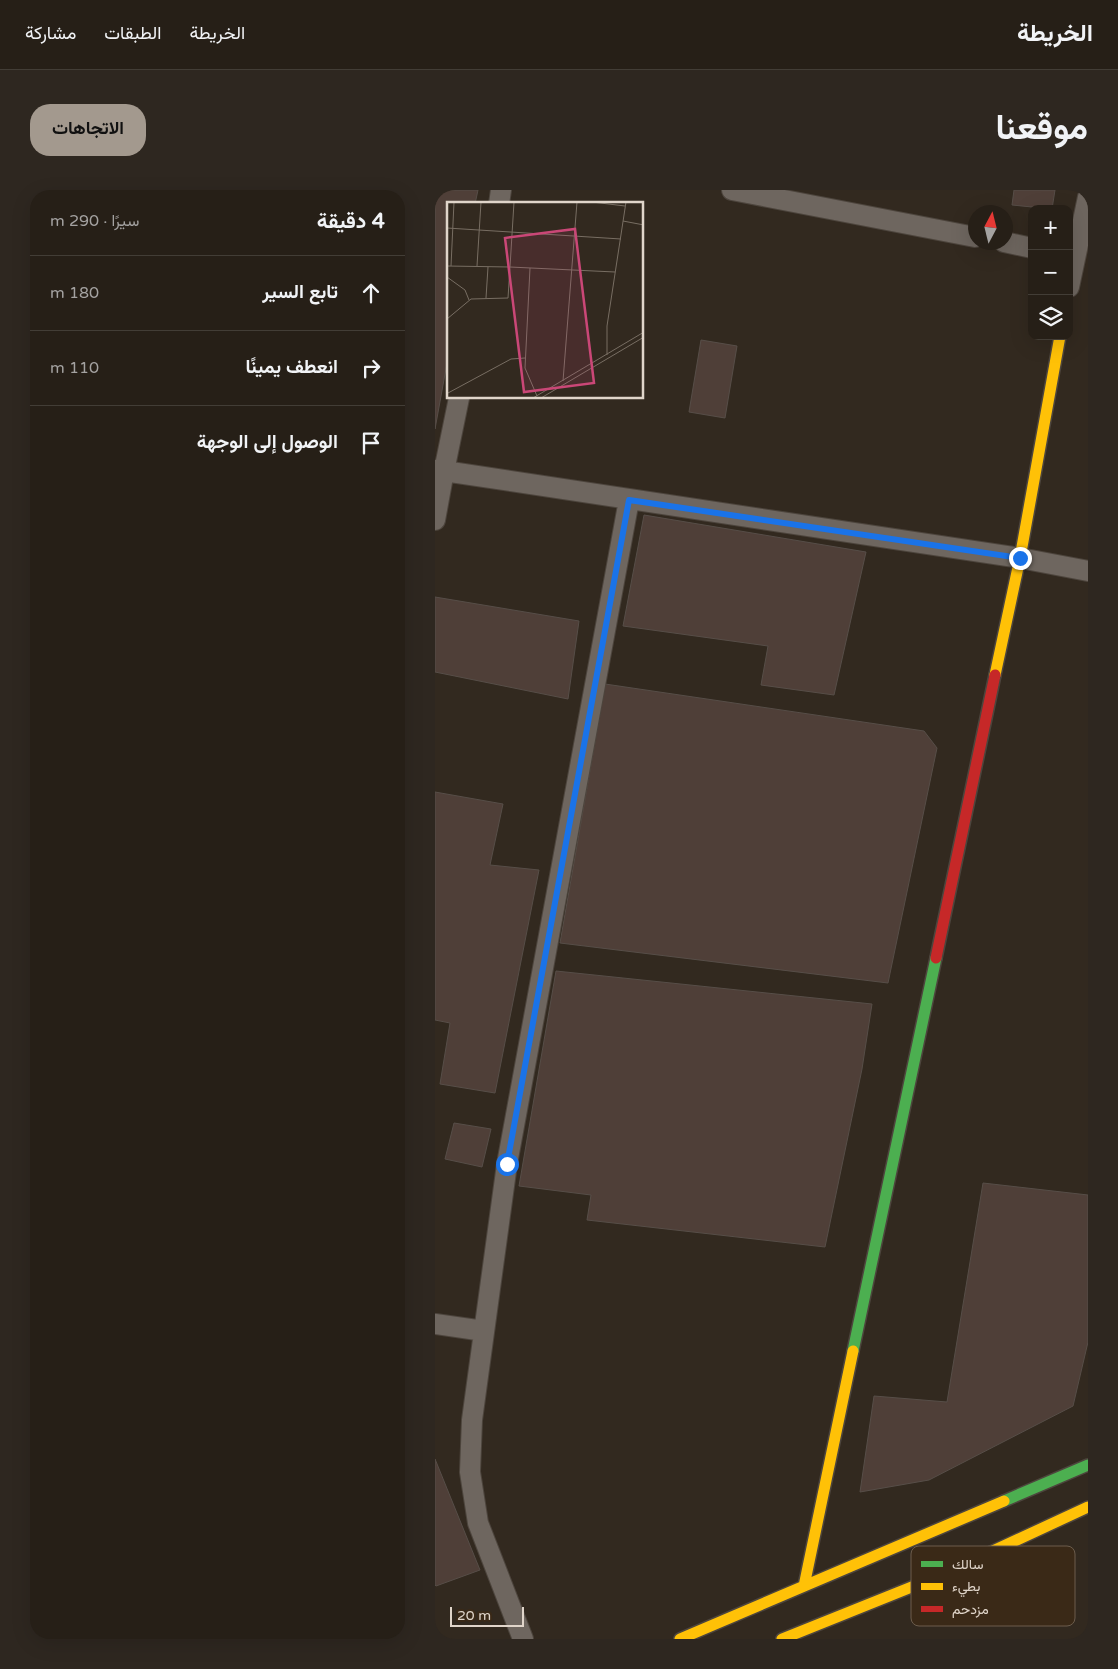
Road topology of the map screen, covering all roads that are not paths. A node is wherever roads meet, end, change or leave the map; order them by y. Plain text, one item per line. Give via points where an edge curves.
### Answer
1 (732, 190) edge
2 (1088, 197) edge
3 (968, 236) edge
4 (1013, 244) edge
5 (1028, 247) edge
6 (1077, 257) edge
7 (1073, 272) edge
8 (1059, 340) edge
9 (459, 399) edge
10 (440, 470) edge
11 (629, 500) junction
12 (435, 520) edge
13 (1020, 558) junction
14 (1088, 571) edge
15 (435, 1324) edge
16 (484, 1332) junction
17 (1088, 1465) edge
18 (1088, 1507) edge
19 (1004, 1546) edge
20 (804, 1586) junction
21 (911, 1587) edge
22 (523, 1639) edge
23 (680, 1639) edge
24 (781, 1639) edge

1 - 3 street
2 - 6 street
4 - 5 street
6 - 7 street
8 - 13 street
9 - 10 street
10 - 11 street
10 - 12 street
11 - 13 street
11 - 16 street via 507,1164
13 - 14 street
13 - 20 street
15 - 16 street
16 - 22 street via 472,1420 470,1472 478,1523
17 - 20 street
18 - 19 street
20 - 23 street
21 - 24 street

